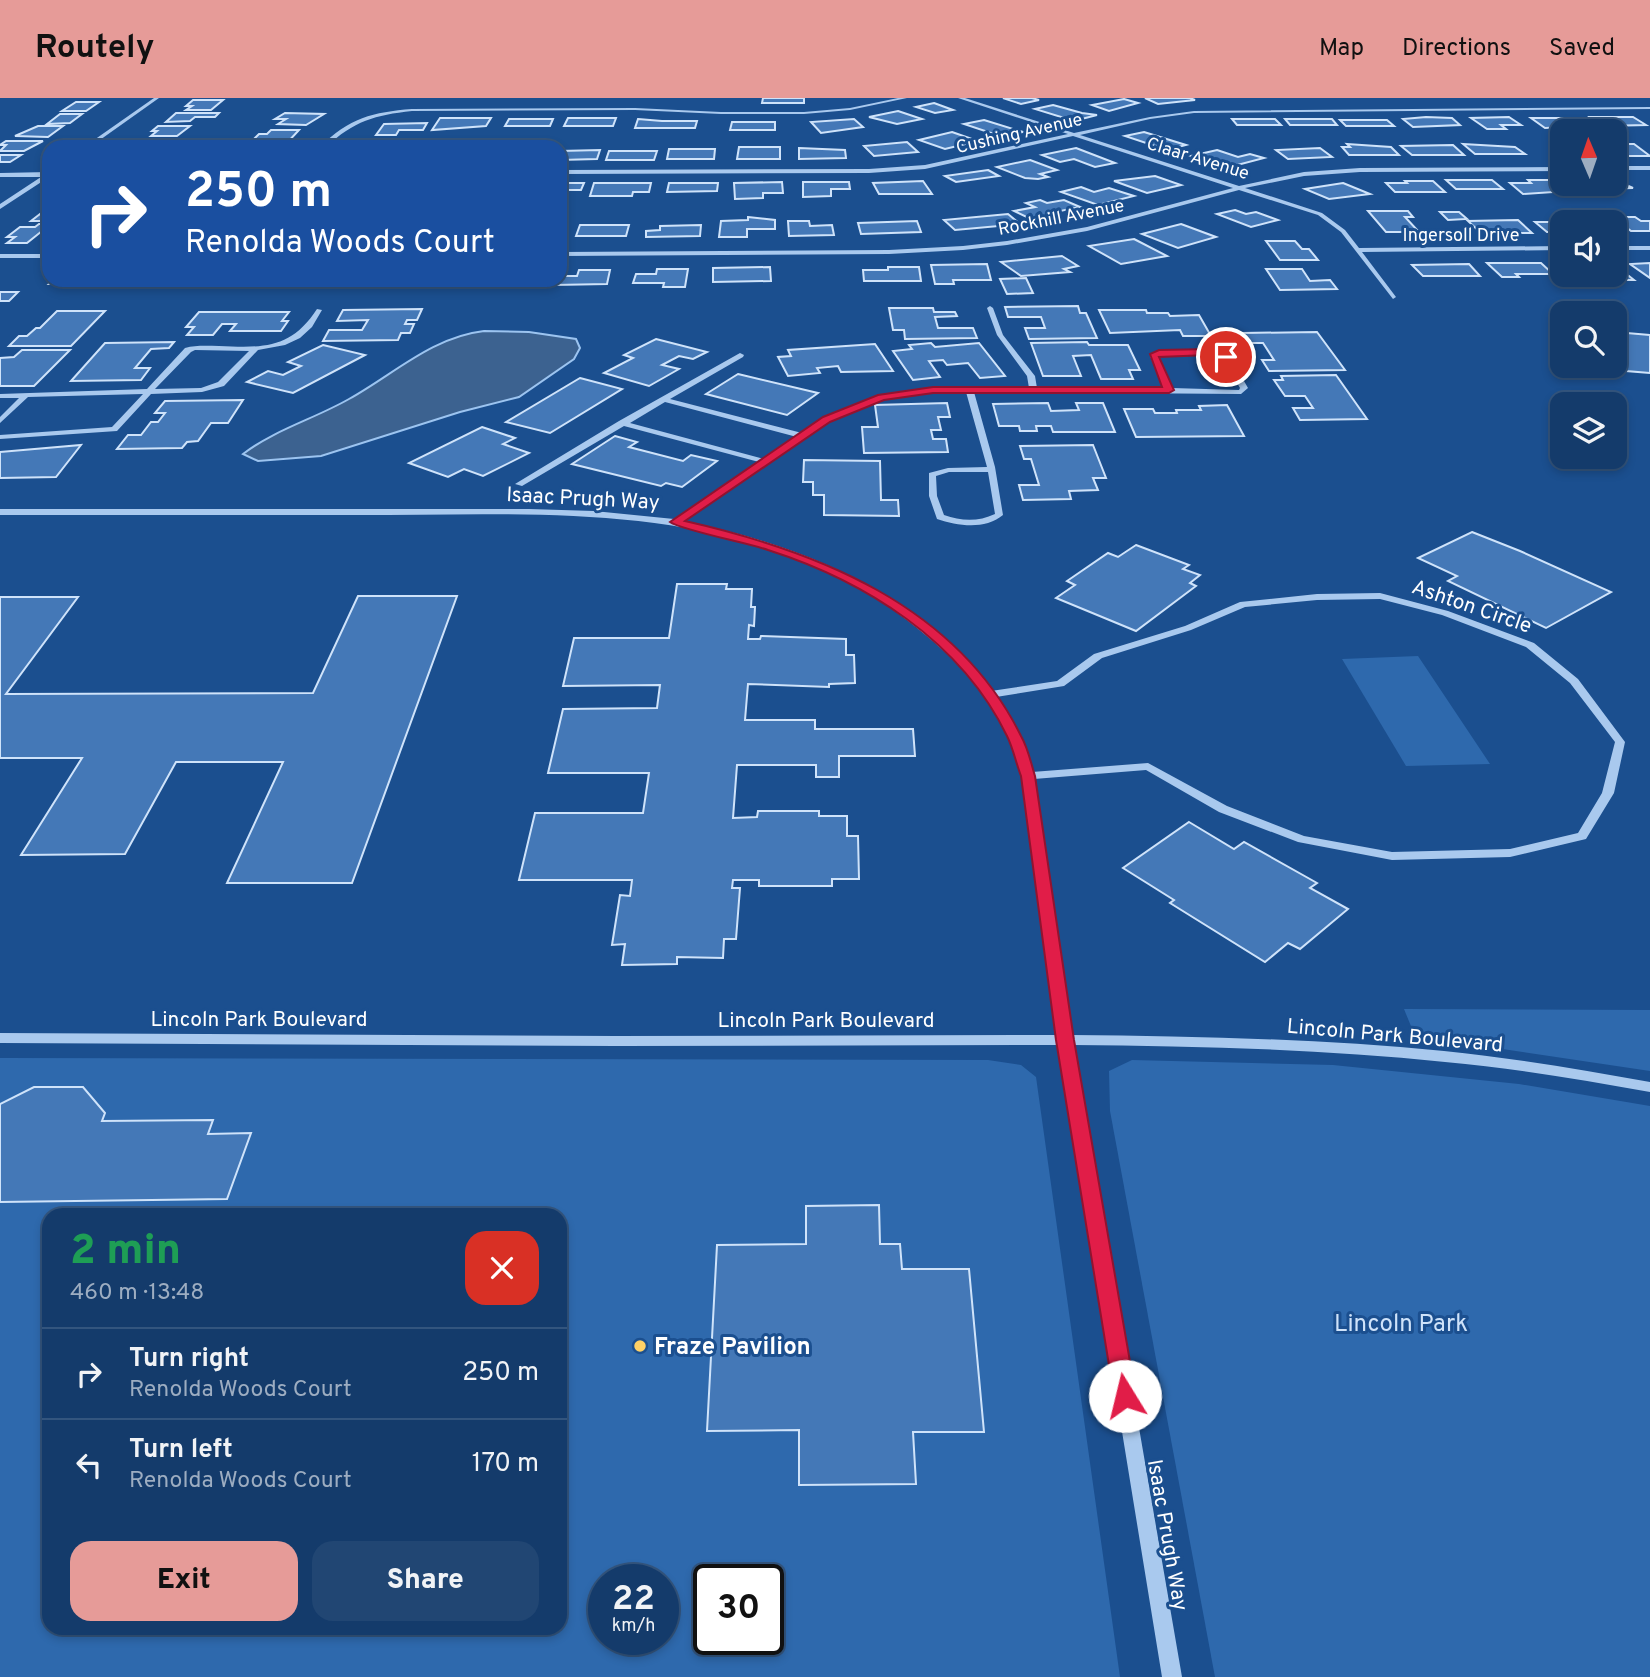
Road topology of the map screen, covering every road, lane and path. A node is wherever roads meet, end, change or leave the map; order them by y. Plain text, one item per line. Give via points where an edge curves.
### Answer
1 (157, 98) edge
2 (905, 98) edge
3 (960, 98) edge
4 (1650, 108) edge
5 (1076, 135) junction
6 (97, 140) edge
7 (331, 140) edge
8 (1628, 168) edge
9 (1650, 168) edge
10 (1550, 169) edge
11 (567, 172) edge
12 (0, 175) edge
13 (42, 175) edge
14 (42, 179) edge
15 (1243, 187) junction
16 (0, 207) edge
17 (1550, 248) edge
18 (1627, 248) edge
19 (1650, 248) edge
20 (1359, 250) junction
21 (567, 254) edge
22 (0, 256) edge
23 (42, 256) edge
24 (1393, 297) dead end
25 (990, 308) dead end
26 (319, 310) dead end
27 (256, 348) junction
28 (740, 355) dead end
29 (1033, 389) junction
30 (969, 390) junction
31 (1169, 390) junction
32 (149, 392) junction
33 (0, 396) edge
34 (25, 396) junction
35 (665, 400) junction
36 (0, 421) edge
37 (622, 423) junction
38 (802, 436) junction
39 (0, 437) edge
40 (764, 461) junction
41 (990, 469) junction
42 (519, 484) dead end
43 (0, 512) edge
44 (676, 522) junction
45 (989, 695) junction
46 (1028, 776) junction
47 (0, 1038) edge
48 (1065, 1040) junction
49 (1650, 1087) edge
50 (1172, 1677) edge

1 - 6 street
2 - 7 street via 804,113 411,110 353,122
3 - 5 street, Claar Avenue
4 - 5 street, Cushing Avenue via 1220,111 1160,116
5 - 11 street, Cushing Avenue via 949,164 900,169
5 - 15 street, Claar Avenue
8 - 9 street
10 - 15 street, Rockhill Avenue via 1331,171
12 - 13 street
14 - 16 street
15 - 20 street, Claar Avenue via 1320,214
15 - 21 street, Rockhill Avenue via 1087,229 962,248
17 - 20 street, Ingersoll Drive
18 - 19 street
20 - 24 street, Claar Avenue
22 - 23 street
25 - 29 street via 1000,335 1031,376
26 - 27 street via 301,336
27 - 32 street via 213,388
27 - 32 street via 188,350
28 - 35 street
29 - 30 street
29 - 31 street
30 - 38 street via 882,397
30 - 41 street
31 - 31 street via 1233,393 1244,388 1220,354 1159,353 1154,356
32 - 34 street
32 - 39 street via 114,429
33 - 34 street
34 - 36 street
35 - 37 street
35 - 38 street
37 - 40 street
37 - 42 street
38 - 40 street
40 - 44 street
41 - 41 street via 999,515 970,523 940,517 932,475
43 - 44 street, Isaac Prugh Way via 572,512
44 - 45 street, Isaac Prugh Way via 793,554 880,595 953,651
45 - 46 street, Isaac Prugh Way via 1015,737
45 - 46 street, Ashton Circle via 1060,684 1098,656 1188,628 1243,604 1381,596 1445,612 1530,645 1574,681 1620,742 1608,793 1583,836 1510,853 1392,856 1302,839 1223,809 1148,766
46 - 48 street, Isaac Prugh Way
47 - 48 street, Lincoln Park Boulevard
48 - 49 street, Lincoln Park Boulevard via 1291,1045 1469,1060
48 - 50 street, Isaac Prugh Way

